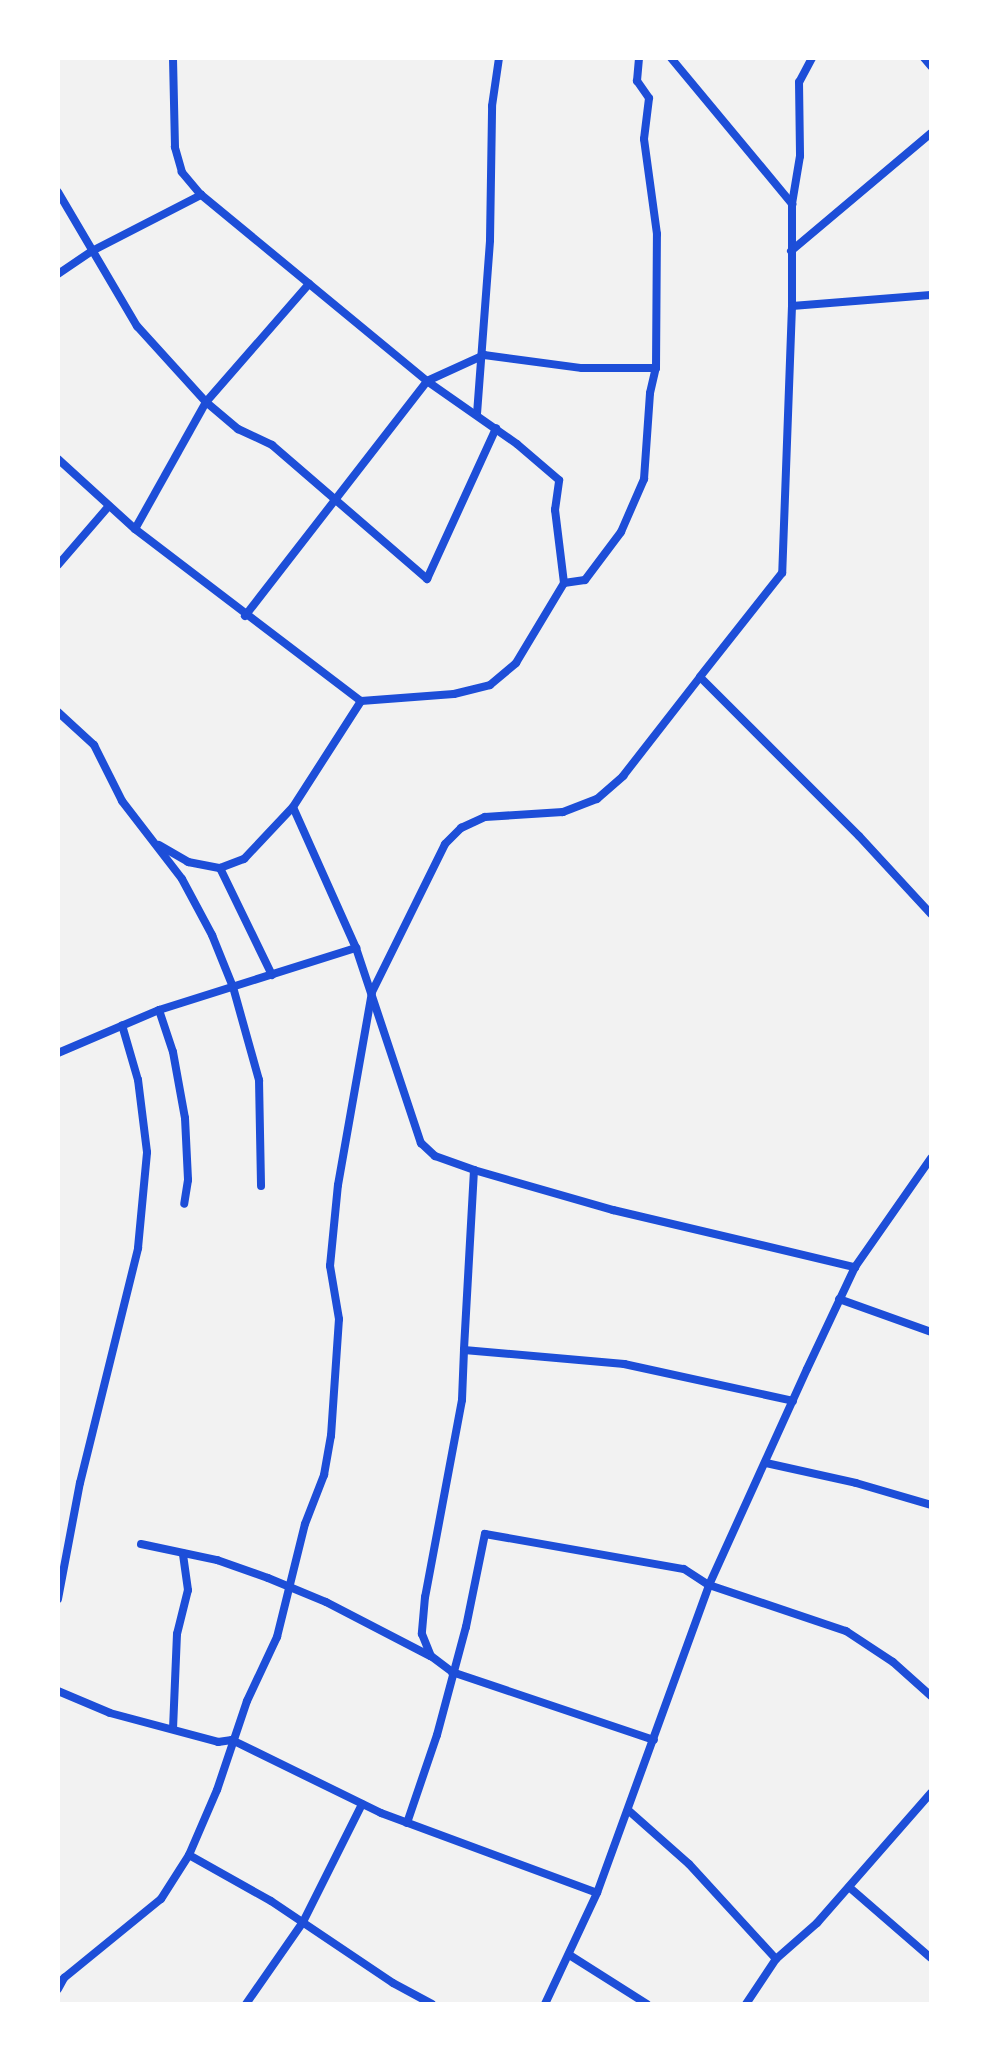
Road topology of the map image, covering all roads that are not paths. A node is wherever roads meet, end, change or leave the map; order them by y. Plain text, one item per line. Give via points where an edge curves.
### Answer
1 (173, 58) edge
2 (499, 58) edge
3 (639, 58) edge
4 (671, 58) edge
5 (812, 58) edge
6 (924, 58) edge
7 (931, 66) edge
8 (931, 133) edge
9 (58, 192) edge
10 (201, 195) junction
11 (792, 204) junction
12 (92, 251) junction
13 (791, 251) junction
14 (58, 274) edge
15 (309, 284) junction
16 (931, 295) edge
17 (792, 306) junction
18 (484, 355) junction
19 (656, 368) junction
20 (427, 381) junction
21 (206, 402) junction
22 (477, 414) junction
23 (496, 428) junction
24 (58, 459) edge
25 (336, 499) junction
26 (109, 506) junction
27 (135, 529) junction
28 (58, 565) edge
29 (564, 583) junction
30 (245, 616) junction
31 (700, 677) junction
32 (361, 701) junction
33 (58, 712) edge
34 (293, 807) junction
35 (153, 841) junction
36 (220, 868) junction
37 (931, 914) edge
38 (356, 948) junction
39 (272, 975) junction
40 (233, 987) junction
41 (372, 992) junction
42 (159, 1010) junction
43 (122, 1025) junction
44 (58, 1053) edge
45 (931, 1158) edge
46 (474, 1170) junction
47 (261, 1186) dead end
48 (184, 1204) dead end
49 (855, 1267) junction
50 (839, 1299) junction
51 (931, 1332) edge
52 (464, 1350) junction
53 (793, 1401) junction
54 (766, 1463) junction
55 (931, 1505) edge
56 (141, 1544) dead end
57 (183, 1553) junction
58 (709, 1585) junction
59 (290, 1590) junction
60 (58, 1599) edge
61 (431, 1656) junction
62 (452, 1672) junction
63 (58, 1691) edge
64 (931, 1696) edge
65 (173, 1729) junction
66 (232, 1740) junction
67 (654, 1740) junction
68 (931, 1793) edge
69 (362, 1804) junction
70 (628, 1810) junction
71 (407, 1823) junction
72 (189, 1855) junction
73 (849, 1887) junction
74 (597, 1893) junction
75 (303, 1922) junction
76 (571, 1956) junction
77 (931, 1958) edge
78 (776, 1959) junction
79 (58, 1989) edge
80 (246, 2004) edge
81 (430, 2004) edge
82 (545, 2004) edge
83 (647, 2004) edge
84 (746, 2004) edge

1 - 10 street via 175,147 182,172
2 - 18 street via 492,106
3 - 19 street via 637,81 649,98 644,139 657,234
4 - 11 street
5 - 11 street via 799,82 800,156
6 - 7 street
8 - 13 street
9 - 12 street
10 - 12 street
10 - 15 street
11 - 13 street
12 - 14 street
12 - 21 street via 137,326
13 - 17 street
15 - 20 street
15 - 21 street
16 - 17 street
17 - 31 street via 782,573
18 - 19 street via 582,368
18 - 20 street
18 - 22 street
19 - 29 street via 644,479 621,532 585,580
20 - 22 street
20 - 25 street
21 - 25 street via 238,429 272,445
21 - 27 street
22 - 23 street
23 - 25 street via 427,579
23 - 29 street via 559,480 555,510
24 - 26 street
25 - 30 street
26 - 27 street
26 - 28 street
27 - 30 street
29 - 32 street via 516,663 490,685 454,694
30 - 32 street
31 - 37 street
31 - 41 street via 623,776 597,799 563,812 485,817 461,828 445,844
32 - 34 street
33 - 35 street via 94,745 122,801
34 - 36 street via 244,859
34 - 38 street
35 - 36 street via 188,862
35 - 40 street via 182,879
36 - 39 street
38 - 39 street
38 - 41 street
39 - 40 street
40 - 42 street
40 - 47 street via 259,1080
41 - 46 street via 421,1143 435,1156
41 - 59 street via 338,1185 330,1266 339,1319 331,1436
42 - 43 street
42 - 48 street via 185,1118
43 - 44 street
43 - 60 street via 138,1080 147,1152 138,1248 80,1483
45 - 49 street
46 - 49 street
46 - 52 street
49 - 50 street
50 - 51 street
50 - 53 street
52 - 53 street via 624,1364
52 - 61 street via 462,1400 425,1597 422,1634
53 - 54 street
54 - 55 street
54 - 58 street
56 - 57 street
57 - 59 street via 217,1560
57 - 65 street via 188,1590 177,1634
58 - 62 street via 684,1569 485,1534
58 - 64 street via 846,1631
58 - 67 street
59 - 61 street via 326,1602
59 - 66 street via 277,1637
61 - 62 street
62 - 67 street
62 - 71 street
63 - 65 street via 110,1713
65 - 66 street via 218,1742
66 - 69 street
66 - 72 street
67 - 70 street
68 - 73 street
69 - 71 street
69 - 75 street
70 - 74 street
70 - 78 street via 689,1864
71 - 74 street
72 - 75 street
72 - 79 street via 161,1899 64,1978
73 - 77 street
73 - 78 street
74 - 76 street
75 - 80 street
75 - 81 street
76 - 82 street
76 - 83 street
78 - 84 street

